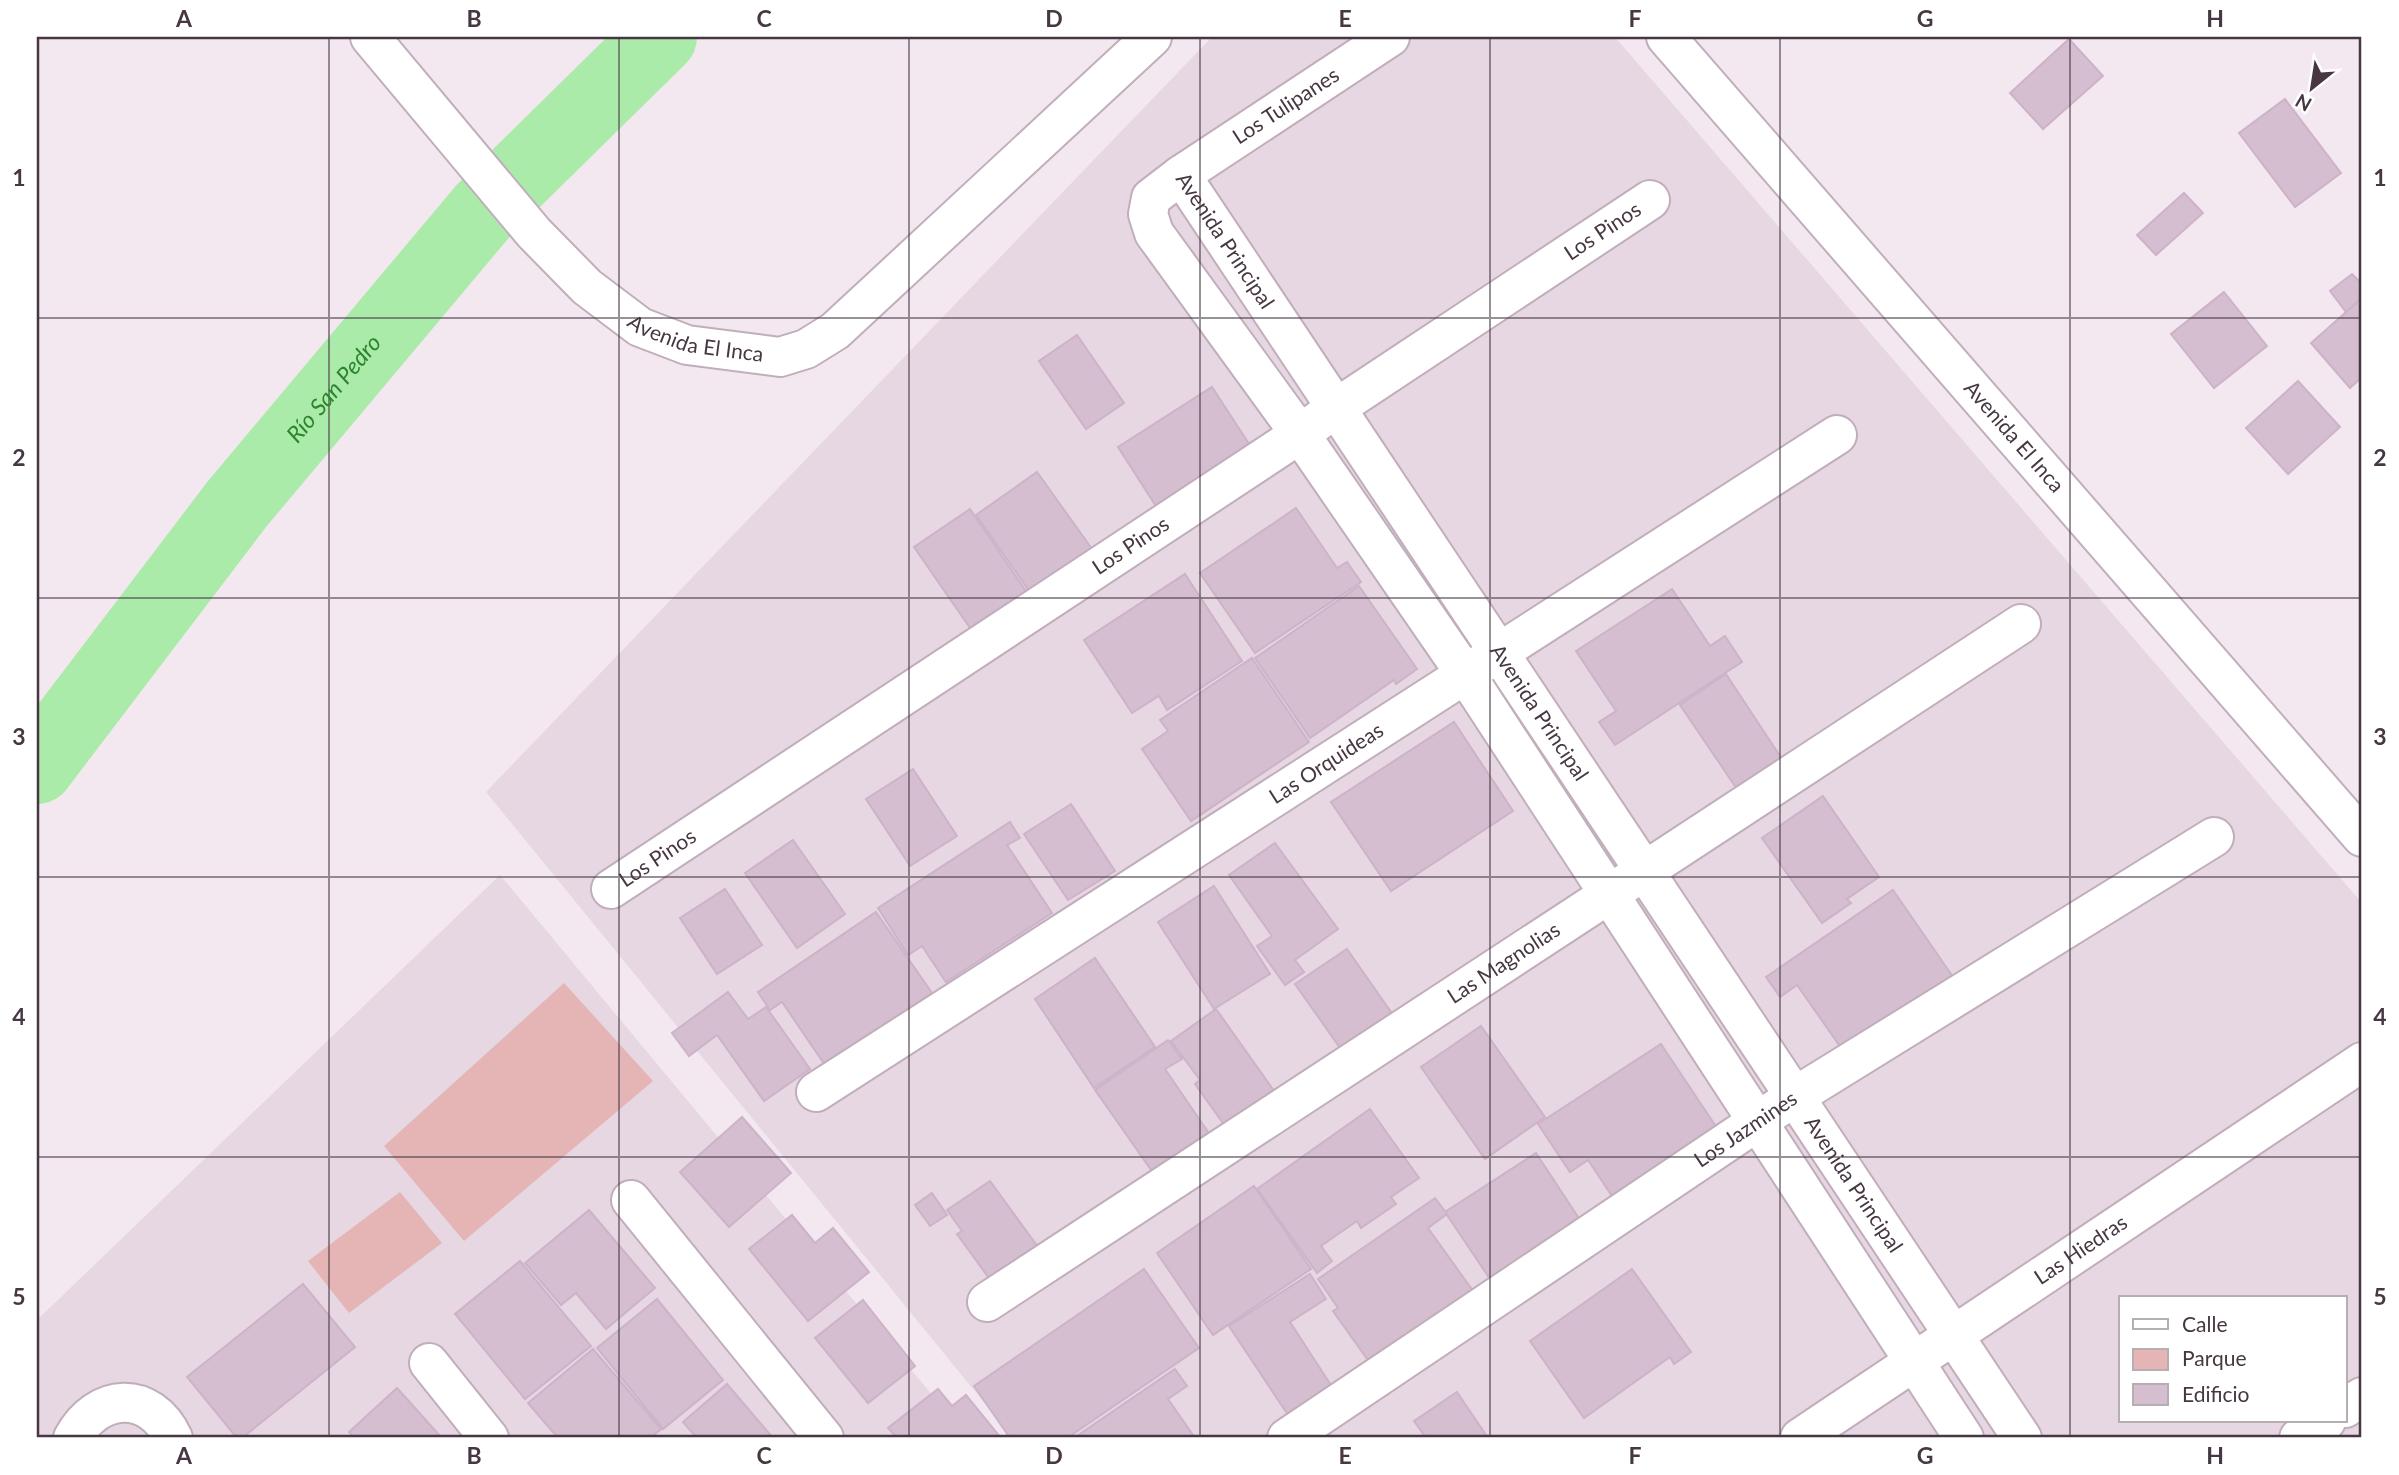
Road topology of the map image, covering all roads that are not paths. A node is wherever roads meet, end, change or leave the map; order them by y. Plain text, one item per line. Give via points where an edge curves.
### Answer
1 (370, 37) edge
2 (1153, 37) edge
3 (1390, 37) edge
4 (1666, 37) edge
5 (1181, 175) junction
6 (1650, 200) dead end
7 (1336, 408) junction
8 (1300, 434) junction
9 (1837, 435) dead end
10 (2021, 624) dead end
11 (1499, 653) junction
12 (1466, 675) junction
13 (2214, 837) dead end
14 (2362, 837) edge
15 (1644, 871) junction
16 (611, 889) dead end
17 (1609, 894) junction
18 (2362, 1062) edge
19 (816, 1092) dead end
20 (1794, 1097) junction
21 (1757, 1122) junction
22 (631, 1200) dead end
23 (987, 1301) dead end
24 (1953, 1335) junction
25 (1914, 1362) junction
26 (429, 1363) dead end
27 (2362, 1397) edge
28 (2346, 1407) edge
29 (2324, 1422) edge
30 (73, 1438) edge
31 (173, 1438) edge
32 (489, 1438) edge
33 (824, 1438) edge
34 (1287, 1438) edge
35 (1800, 1438) edge
36 (1964, 1438) edge
37 (2022, 1438) edge
38 (2299, 1438) edge

1 - 2 street, Avenida El Inca via 534,233 587,287 640,327 687,345 780,357 806,349 835,331
3 - 5 street, Los Tulipanes
4 - 14 street, Avenida El Inca
5 - 7 street, Avenida Principal
5 - 8 street, Avenida Principal via 1151,198 1148,214 1154,233
6 - 7 street, Los Pinos
7 - 8 street, Los Pinos
7 - 11 street, Avenida Principal
8 - 12 street, Avenida Principal
8 - 16 street, Los Pinos
9 - 11 street, Las Orquideas
10 - 15 street, Las Magnolias
11 - 12 street, Las Orquideas
11 - 15 street, Avenida Principal
12 - 17 street, Avenida Principal
12 - 19 street, Las Orquideas
13 - 20 street, Los Jazmines
15 - 17 street, Las Magnolias
15 - 20 street, Avenida Principal
17 - 21 street, Avenida Principal
17 - 23 street, Las Magnolias
18 - 24 street, Las Hiedras
20 - 21 street, Los Jazmines
20 - 24 street, Avenida Principal
21 - 25 street, Avenida Principal
21 - 34 street, Los Jazmines
22 - 33 street
24 - 25 street, Las Hiedras
24 - 37 street, Avenida Principal
25 - 35 street, Las Hiedras
25 - 36 street, Avenida Principal
26 - 32 street
27 - 28 street
29 - 38 street
30 - 31 street via 95,1410 131,1403 149,1410

